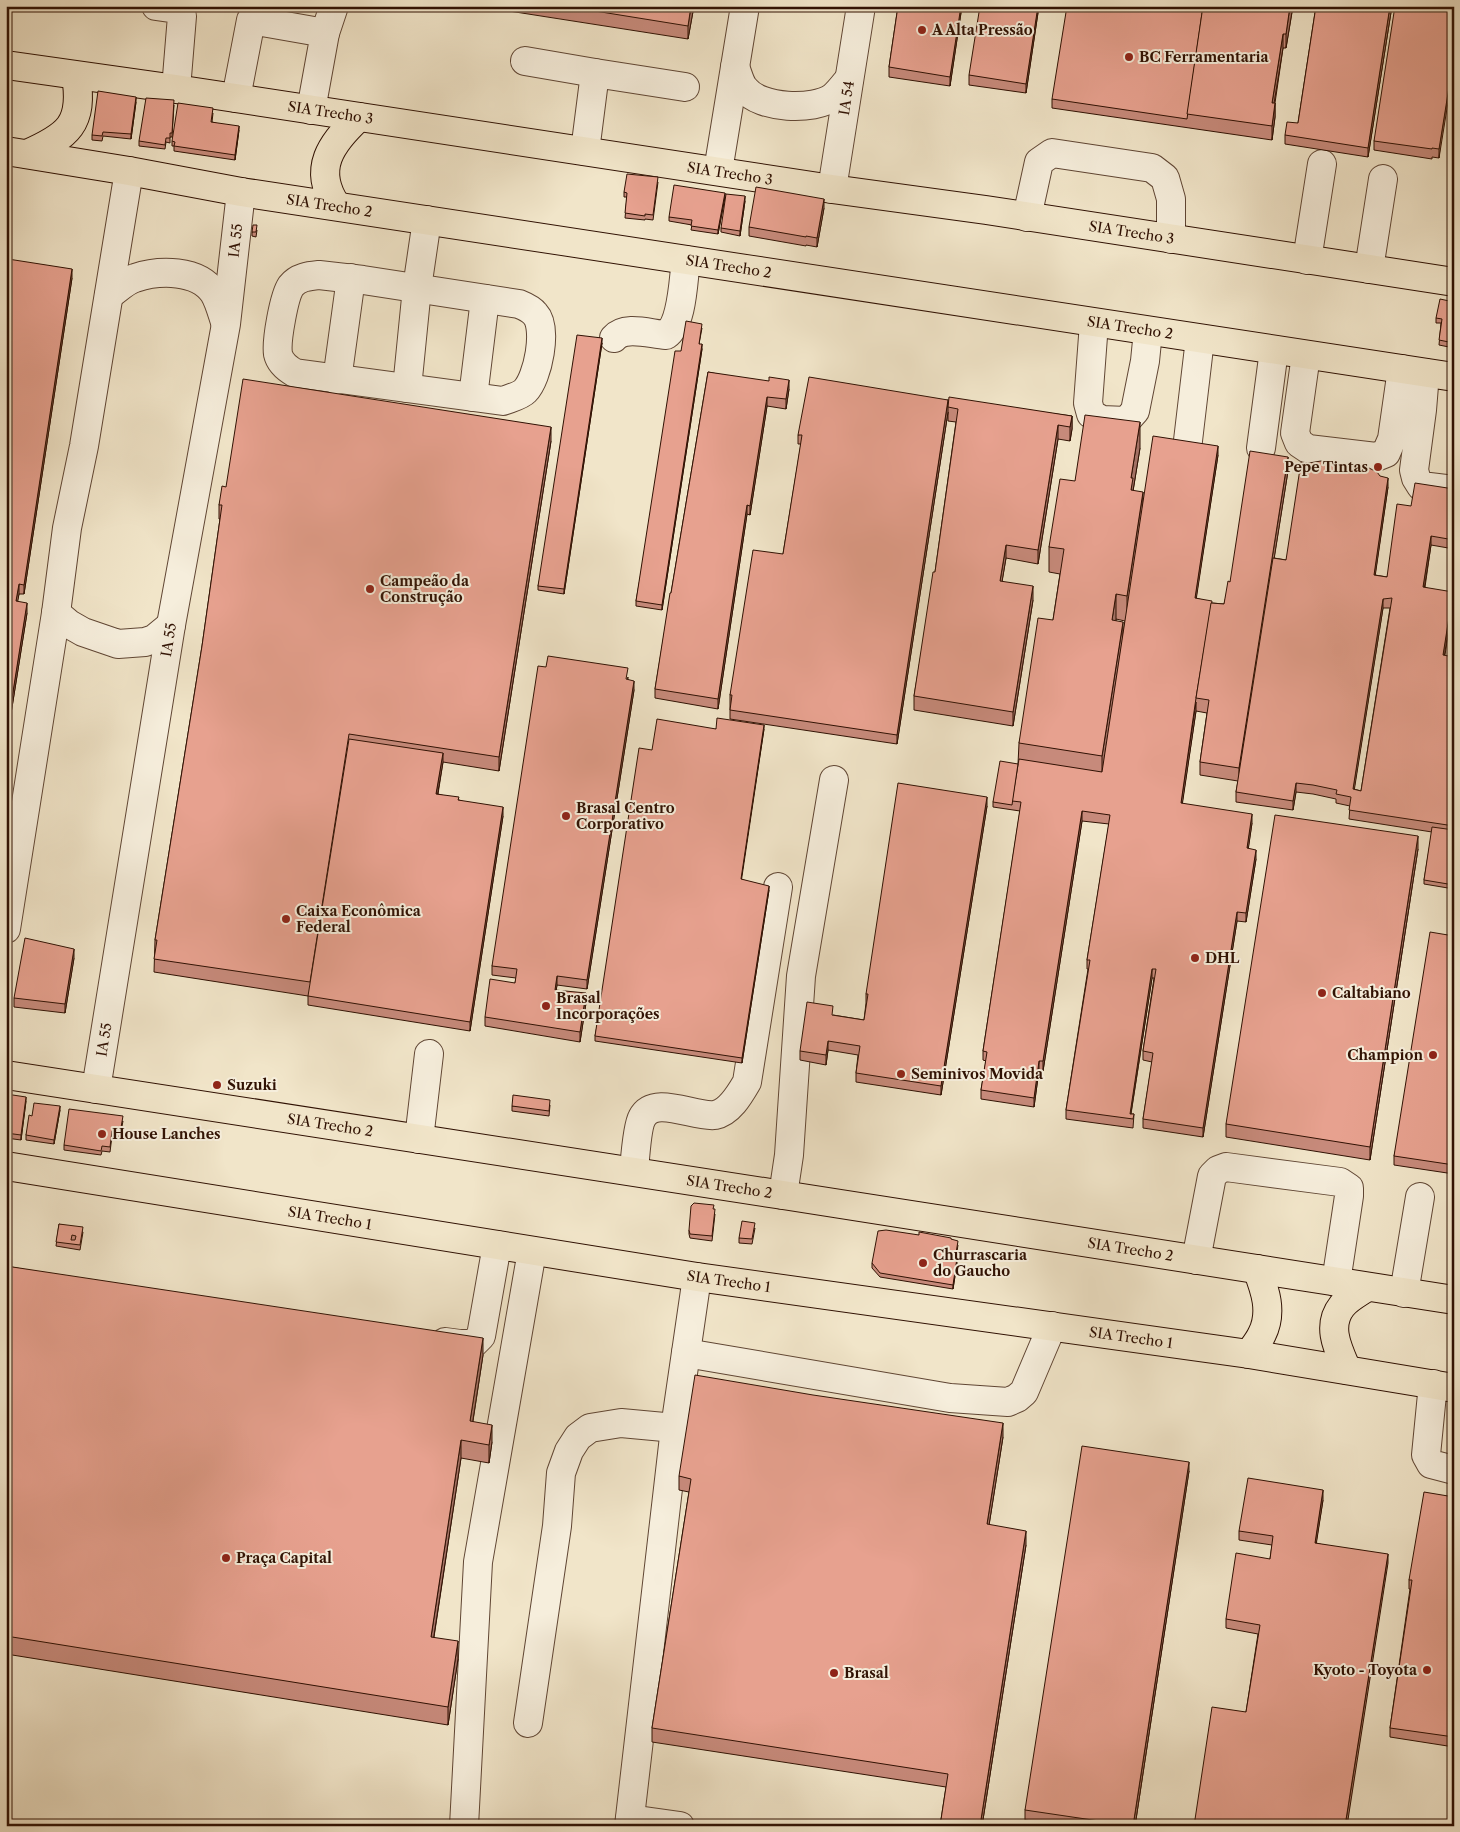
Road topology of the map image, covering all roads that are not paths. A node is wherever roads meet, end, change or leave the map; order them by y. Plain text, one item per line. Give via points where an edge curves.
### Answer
1 (156, 6) edge
2 (334, 6) edge
3 (745, 6) edge
4 (861, 6) edge
5 (253, 13) edge
6 (325, 33) junction
7 (525, 61) dead end
8 (6, 65) edge
9 (735, 68) junction
10 (595, 73) junction
11 (76, 76) junction
12 (849, 80) junction
13 (685, 87) dead end
14 (176, 89) junction
15 (236, 98) junction
16 (311, 110) junction
17 (359, 117) junction
18 (584, 151) junction
19 (16, 153) edge
20 (1322, 164) dead end
21 (129, 170) junction
22 (718, 171) junction
23 (1383, 179) dead end
24 (832, 190) junction
25 (241, 192) junction
26 (336, 205) junction
27 (1027, 217) junction
28 (427, 220) junction
29 (1171, 239) junction
30 (686, 260) junction
31 (1307, 260) junction
32 (1369, 270) junction
33 (351, 278) junction
34 (1454, 282) edge
35 (417, 288) junction
36 (109, 295) junction
37 (485, 299) junction
38 (1094, 323) junction
39 (226, 324) junction
40 (1148, 331) junction
41 (614, 338) dead end
42 (1200, 339) junction
43 (1274, 350) junction
44 (1306, 355) junction
45 (1414, 371) junction
46 (1454, 377) edge
47 (337, 380) junction
48 (407, 388) junction
49 (473, 397) junction
50 (1261, 448) dead end
51 (1186, 449) edge
52 (1454, 490) edge
53 (56, 612) junction
54 (171, 625) junction
55 (834, 780) dead end
56 (778, 887) dead end
57 (6, 929) edge
58 (429, 1054) dead end
59 (6, 1076) edge
60 (96, 1089) junction
61 (419, 1139) junction
62 (6, 1166) edge
63 (634, 1172) junction
64 (783, 1195) junction
65 (1420, 1197) dead end
66 (497, 1245) junction
67 (532, 1251) junction
68 (1196, 1260) junction
69 (1257, 1269) junction
70 (697, 1277) junction
71 (1336, 1282) junction
72 (1367, 1287) junction
73 (1404, 1293) junction
74 (1454, 1300) edge
75 (1052, 1326) junction
76 (420, 1338) edge
77 (686, 1353) junction
78 (1249, 1354) junction
79 (1347, 1370) junction
80 (1443, 1386) edge
81 (675, 1428) junction
82 (1454, 1470) edge
83 (528, 1723) dead end
84 (629, 1822) edge
85 (464, 1826) edge
86 (680, 1826) edge

1 - 14 street via 177,9 182,16
2 - 6 street
3 - 9 street
4 - 12 street, IA 54
5 - 6 street
5 - 15 street
6 - 16 street
7 - 10 street
8 - 11 main road, SIA Trecho 3
9 - 12 street via 745,90 761,101 782,105 810,106 832,98
9 - 22 street
10 - 13 street
10 - 18 street
11 - 14 main road, SIA Trecho 3
11 - 19 main road via 79,94 76,116 65,133 52,143
12 - 24 street, IA 54
14 - 15 main road, SIA Trecho 3
15 - 16 main road, SIA Trecho 3
16 - 17 main road, SIA Trecho 3
17 - 18 main road, SIA Trecho 3
17 - 26 main road via 345,130 326,161 324,180
18 - 22 main road, SIA Trecho 3
19 - 21 main road, SIA Trecho 2
20 - 31 street
21 - 25 main road, SIA Trecho 2
21 - 36 street
22 - 24 main road, SIA Trecho 3
23 - 32 street
24 - 27 main road, SIA Trecho 3
25 - 26 main road, SIA Trecho 2
25 - 39 street, IA 55
26 - 28 main road, SIA Trecho 2
27 - 29 main road, SIA Trecho 3
27 - 29 street via 1039,162 1052,153 1152,168 1165,178 1171,199
28 - 30 main road, SIA Trecho 2
28 - 35 street
29 - 31 main road, SIA Trecho 3
30 - 38 main road, SIA Trecho 2
30 - 41 street via 680,305 672,330 666,335 627,330 618,332
31 - 32 main road, SIA Trecho 3
32 - 34 main road, SIA Trecho 3
33 - 35 street
33 - 47 street
33 - 47 street via 305,276 292,285 283,305 278,354 286,368 295,374
35 - 37 street
35 - 48 street
36 - 39 street via 132,278 160,272 190,276 204,282 214,293
36 - 53 street via 67,528
37 - 49 street
37 - 49 street via 519,304 537,315 540,354 534,378 524,392 504,401
38 - 40 main road, SIA Trecho 2
38 - 40 street via 1088,403 1091,414 1102,420 1126,421 1135,411
39 - 54 street, IA 55
40 - 42 main road, SIA Trecho 2
42 - 43 main road, SIA Trecho 2
42 - 51 street
43 - 44 main road, SIA Trecho 2
43 - 50 street
44 - 45 main road, SIA Trecho 2
44 - 45 street via 1295,433 1299,443 1308,449 1376,457 1386,452
45 - 46 main road, SIA Trecho 2
45 - 52 street via 1422,410 1414,470 1416,478 1421,486
47 - 48 street
48 - 49 street
53 - 54 street via 83,632 118,644 154,639
53 - 57 street
54 - 60 street, IA 55
55 - 64 street via 801,976 789,1155
56 - 63 street via 747,1082 737,1098 715,1115 657,1107 647,1111 641,1119
58 - 61 street
59 - 60 main road, SIA Trecho 2
60 - 61 main road, SIA Trecho 2
61 - 63 main road, SIA Trecho 2
62 - 66 main road, SIA Trecho 1
63 - 64 main road, SIA Trecho 2
64 - 68 main road, SIA Trecho 2
65 - 73 street
66 - 67 main road, SIA Trecho 1
66 - 76 street via 481,1336 474,1344
67 - 70 main road, SIA Trecho 1
67 - 85 street via 478,1562
68 - 69 main road, SIA Trecho 2
68 - 71 street via 1212,1176 1218,1170 1226,1167 1340,1182 1349,1188 1349,1196
69 - 71 main road, SIA Trecho 2
69 - 78 main road via 1266,1293 1268,1315 1263,1334
70 - 75 main road, SIA Trecho 1
70 - 77 street
71 - 72 main road, SIA Trecho 2
72 - 73 main road, SIA Trecho 2
72 - 79 main road via 1342,1306 1333,1324 1335,1342
73 - 74 main road, SIA Trecho 2
75 - 77 street via 1024,1392 1008,1402 950,1398
75 - 78 main road, SIA Trecho 1
77 - 81 street
78 - 79 main road, SIA Trecho 1
79 - 80 main road, SIA Trecho 1
80 - 82 street via 1426,1455 1431,1464
81 - 83 street via 621,1423 590,1428 578,1437 569,1451 561,1473 557,1526
81 - 84 street
84 - 86 street

